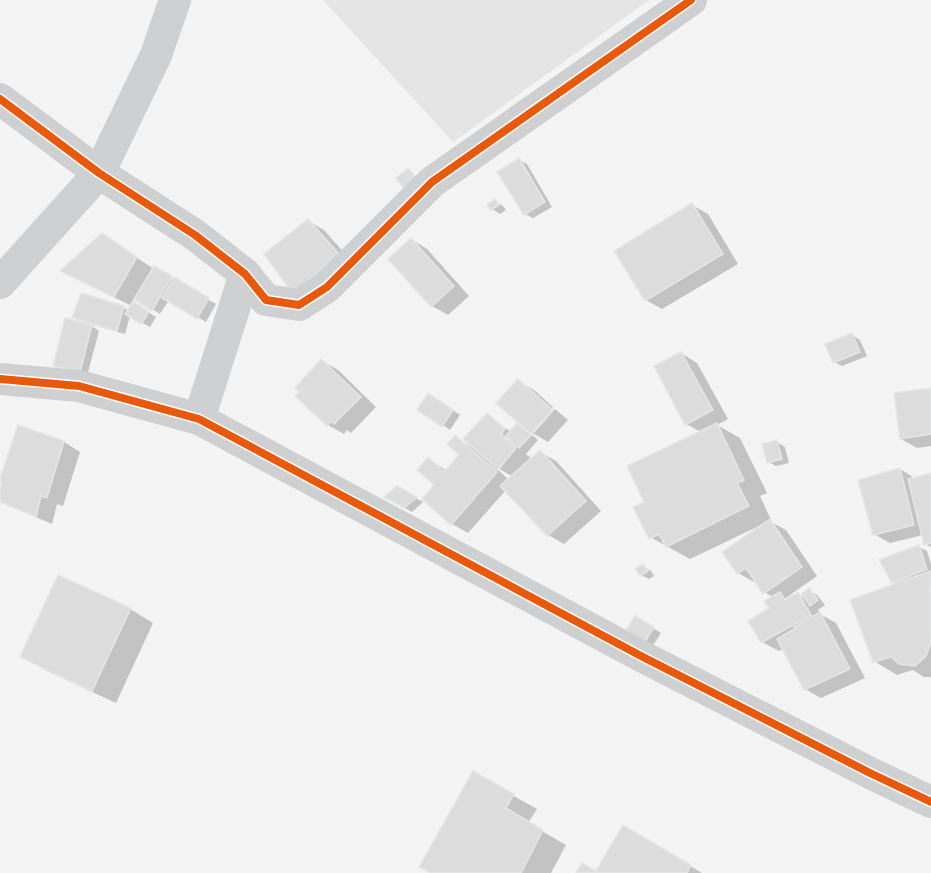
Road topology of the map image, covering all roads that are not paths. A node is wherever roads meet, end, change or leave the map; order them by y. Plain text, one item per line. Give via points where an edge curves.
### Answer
1 (175, 0) edge
2 (691, 0) edge
3 (0, 99) edge
4 (99, 173) junction
5 (244, 274) junction
6 (0, 283) edge
7 (0, 379) edge
8 (199, 419) junction
9 (931, 802) edge

1 - 4 street via 156,55
2 - 5 street via 432,182 327,287 299,305 266,300
3 - 4 street
4 - 5 street via 195,235
4 - 6 street
5 - 8 street
7 - 8 street via 79,386
8 - 9 street via 641,656

